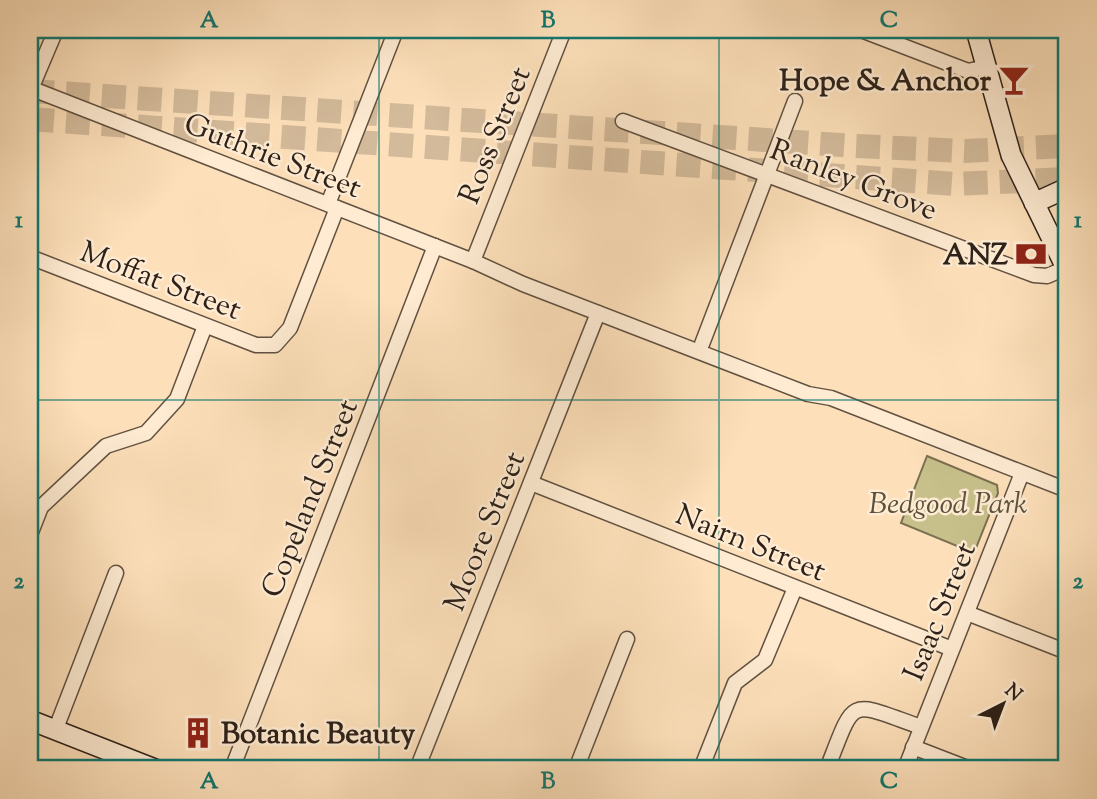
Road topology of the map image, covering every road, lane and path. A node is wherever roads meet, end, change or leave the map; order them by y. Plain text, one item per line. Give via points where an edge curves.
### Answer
1 (56, 30) edge
2 (396, 30) edge
3 (564, 30) edge
4 (861, 30) edge
5 (976, 30) edge
6 (986, 68) junction
7 (31, 89) edge
8 (795, 101) dead end
9 (624, 121) dead end
10 (766, 173) junction
11 (1067, 188) edge
12 (1034, 203) junction
13 (332, 206) junction
14 (435, 246) junction
15 (30, 257) edge
16 (473, 261) junction
17 (1067, 269) edge
18 (496, 270) junction
19 (598, 313) junction
20 (205, 326) junction
21 (702, 344) junction
22 (831, 398) junction
23 (1022, 472) junction
24 (531, 483) junction
25 (1067, 490) edge
26 (30, 534) edge
27 (116, 573) dead end
28 (795, 588) junction
29 (967, 613) junction
30 (627, 639) dead end
31 (952, 649) junction
32 (1067, 652) edge
33 (30, 720) edge
34 (921, 727) junction
35 (55, 731) junction
36 (913, 747) junction
37 (155, 769) edge
38 (232, 769) edge
39 (417, 769) edge
40 (576, 769) edge
41 (701, 769) edge
42 (827, 769) edge
43 (905, 769) edge
44 (971, 769) edge

1 - 7 street
2 - 13 street
3 - 16 street, Ross Street
4 - 6 street via 970,71
5 - 6 main road
6 - 12 main road via 1011,155
7 - 13 street, Guthrie Street
8 - 10 street
9 - 10 street, Ranley Grove
10 - 17 street, Ranley Grove via 1034,275
10 - 21 street
11 - 12 main road
12 - 17 main road
13 - 14 street, Guthrie Street
13 - 20 street, Moffat Street via 290,328 275,345 256,345
14 - 16 street, Guthrie Street
14 - 38 street, Copeland Street
15 - 20 street, Moffat Street
16 - 18 street, Guthrie Street
18 - 19 street, Guthrie Street
18 - 21 street, Guthrie Street via 525,275
19 - 22 street, Guthrie Street via 808,394
19 - 24 street, Moore Street
20 - 26 street via 177,399 146,433 106,446 41,507
21 - 22 street, Guthrie Street via 813,386
22 - 23 street, Guthrie Street
23 - 25 street, Guthrie Street
23 - 29 street, Isaac Street
24 - 28 street, Nairn Street
24 - 39 street, Moore Street
27 - 35 street
28 - 31 street, Nairn Street
28 - 41 street via 765,660 734,683
29 - 31 street, Isaac Street
29 - 32 street
30 - 40 street
31 - 34 street, Isaac Street
33 - 35 main road
34 - 36 street, Isaac Street
34 - 42 street via 858,708 848,717
35 - 37 main road
36 - 43 street, Isaac Street
36 - 44 street

